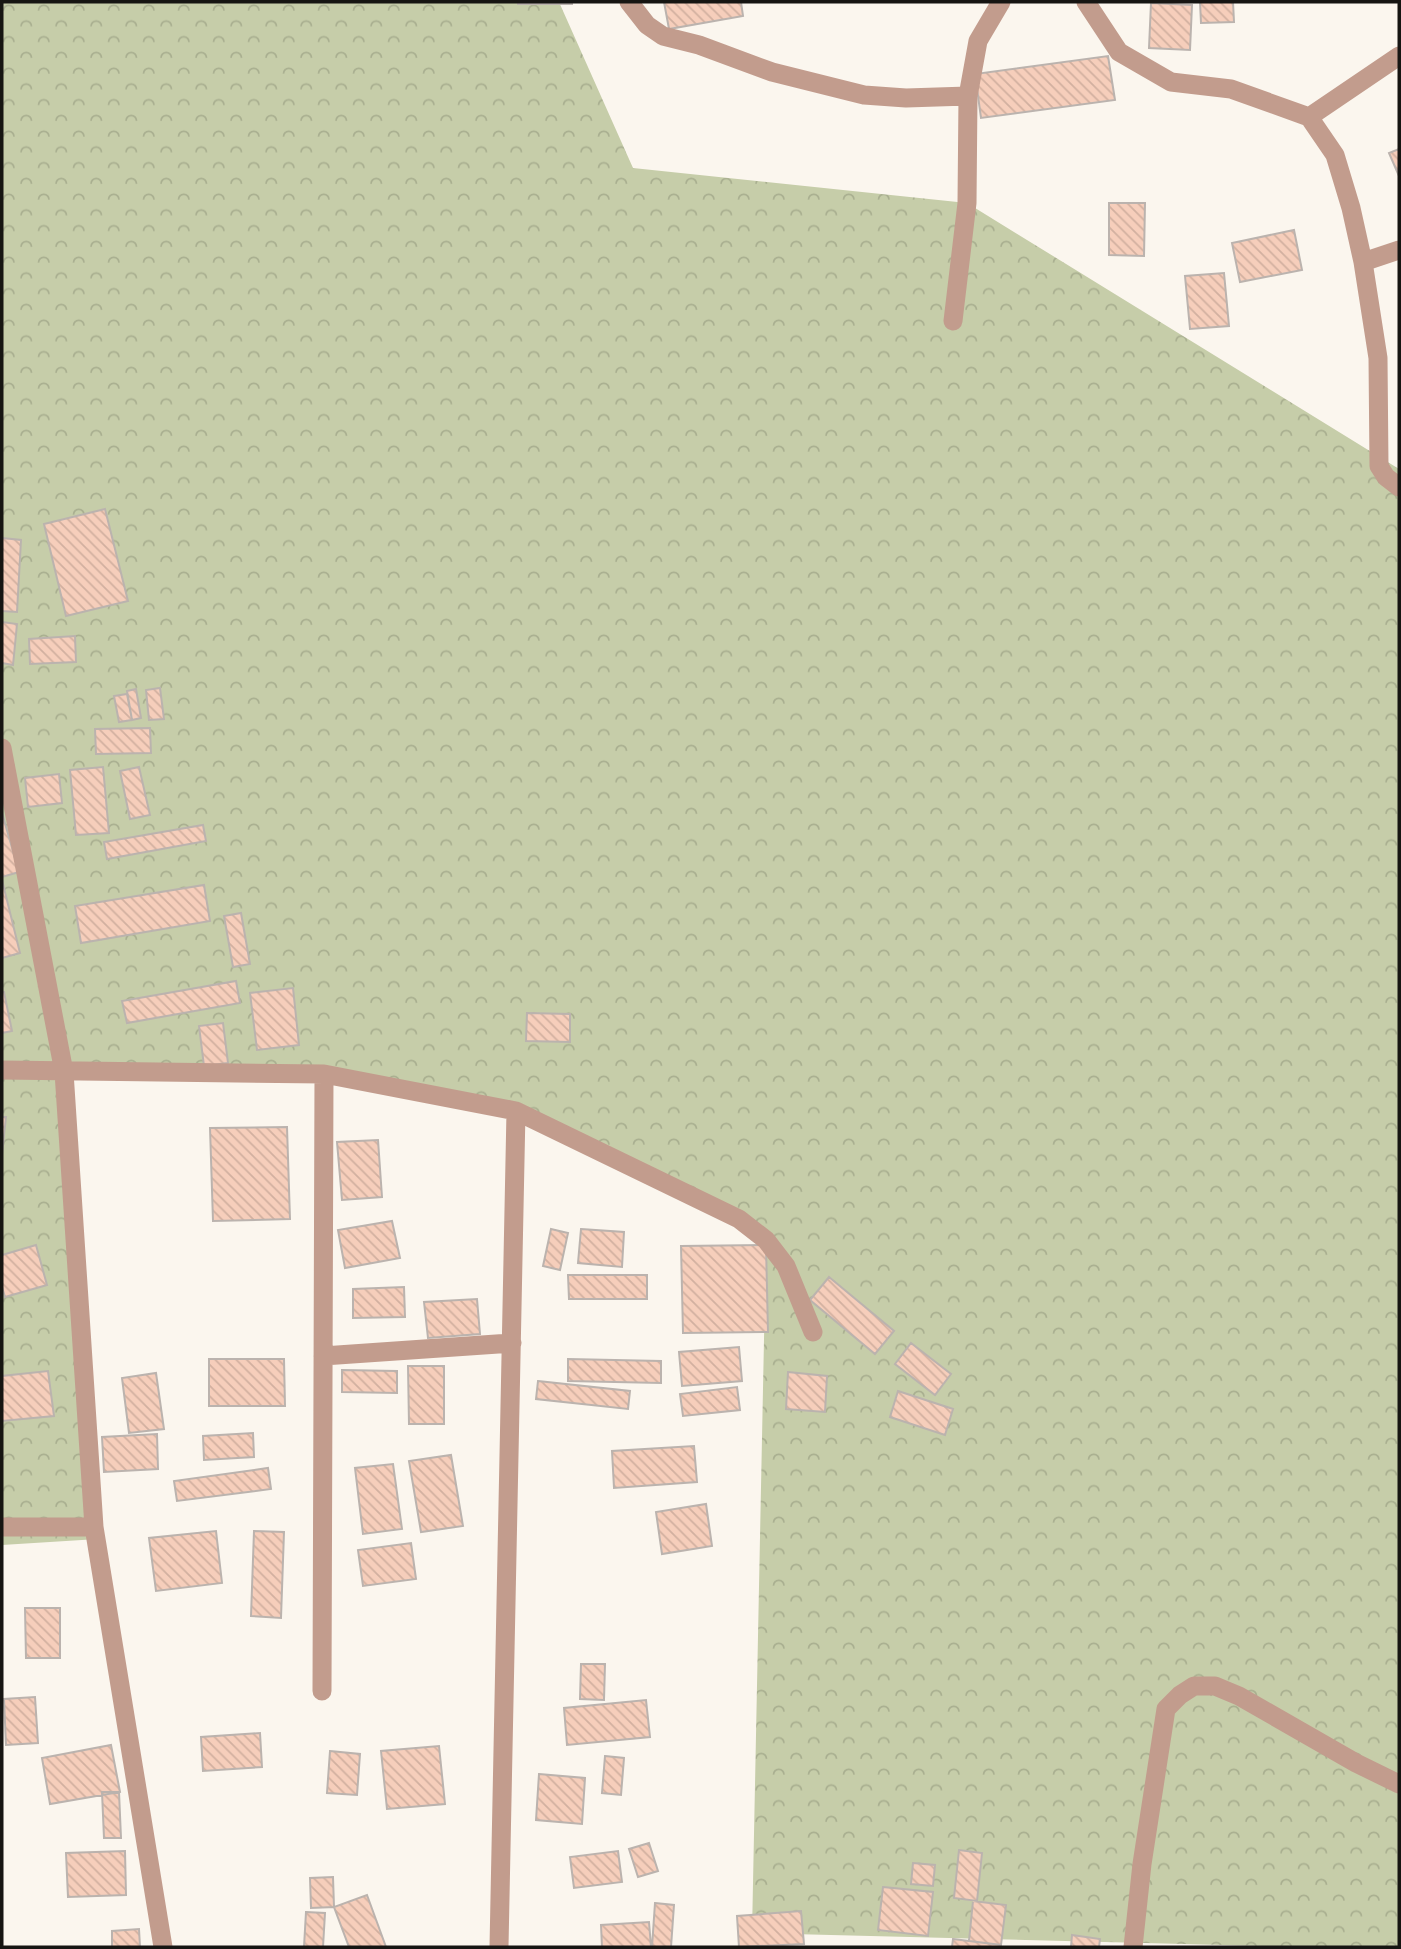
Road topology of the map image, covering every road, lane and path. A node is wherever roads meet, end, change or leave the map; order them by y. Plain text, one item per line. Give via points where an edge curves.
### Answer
1 (629, 2) edge
2 (1001, 2) edge
3 (1086, 2) edge
4 (1399, 56) edge
5 (968, 96) junction
6 (1309, 117) junction
7 (1399, 250) edge
8 (1363, 262) junction
9 (953, 321) dead end
10 (1399, 487) edge
11 (2, 748) edge
12 (2, 1070) edge
13 (64, 1072) junction
14 (324, 1074) junction
15 (516, 1111) junction
16 (813, 1332) dead end
17 (512, 1343) junction
18 (323, 1356) junction
19 (2, 1527) edge
20 (94, 1527) junction
21 (322, 1691) dead end
22 (1399, 1784) edge
23 (163, 1947) edge
24 (499, 1947) edge
25 (1133, 1947) edge

1 - 5 street via 647,25 663,36 772,72 864,95
2 - 5 street via 978,41
3 - 6 street via 1119,52 1171,82 1231,89
4 - 6 street
5 - 9 street via 967,203
6 - 8 street via 1335,155
7 - 8 street
8 - 10 street via 1378,358 1379,466
11 - 13 street
12 - 13 street
13 - 14 street
13 - 20 street
14 - 15 street
14 - 18 street
15 - 16 street via 739,1219 766,1240 786,1266
15 - 17 street
17 - 18 street
17 - 24 street
18 - 21 street
19 - 20 street
20 - 23 street
22 - 25 street via 1238,1696 1215,1686 1194,1686 1167,1709

